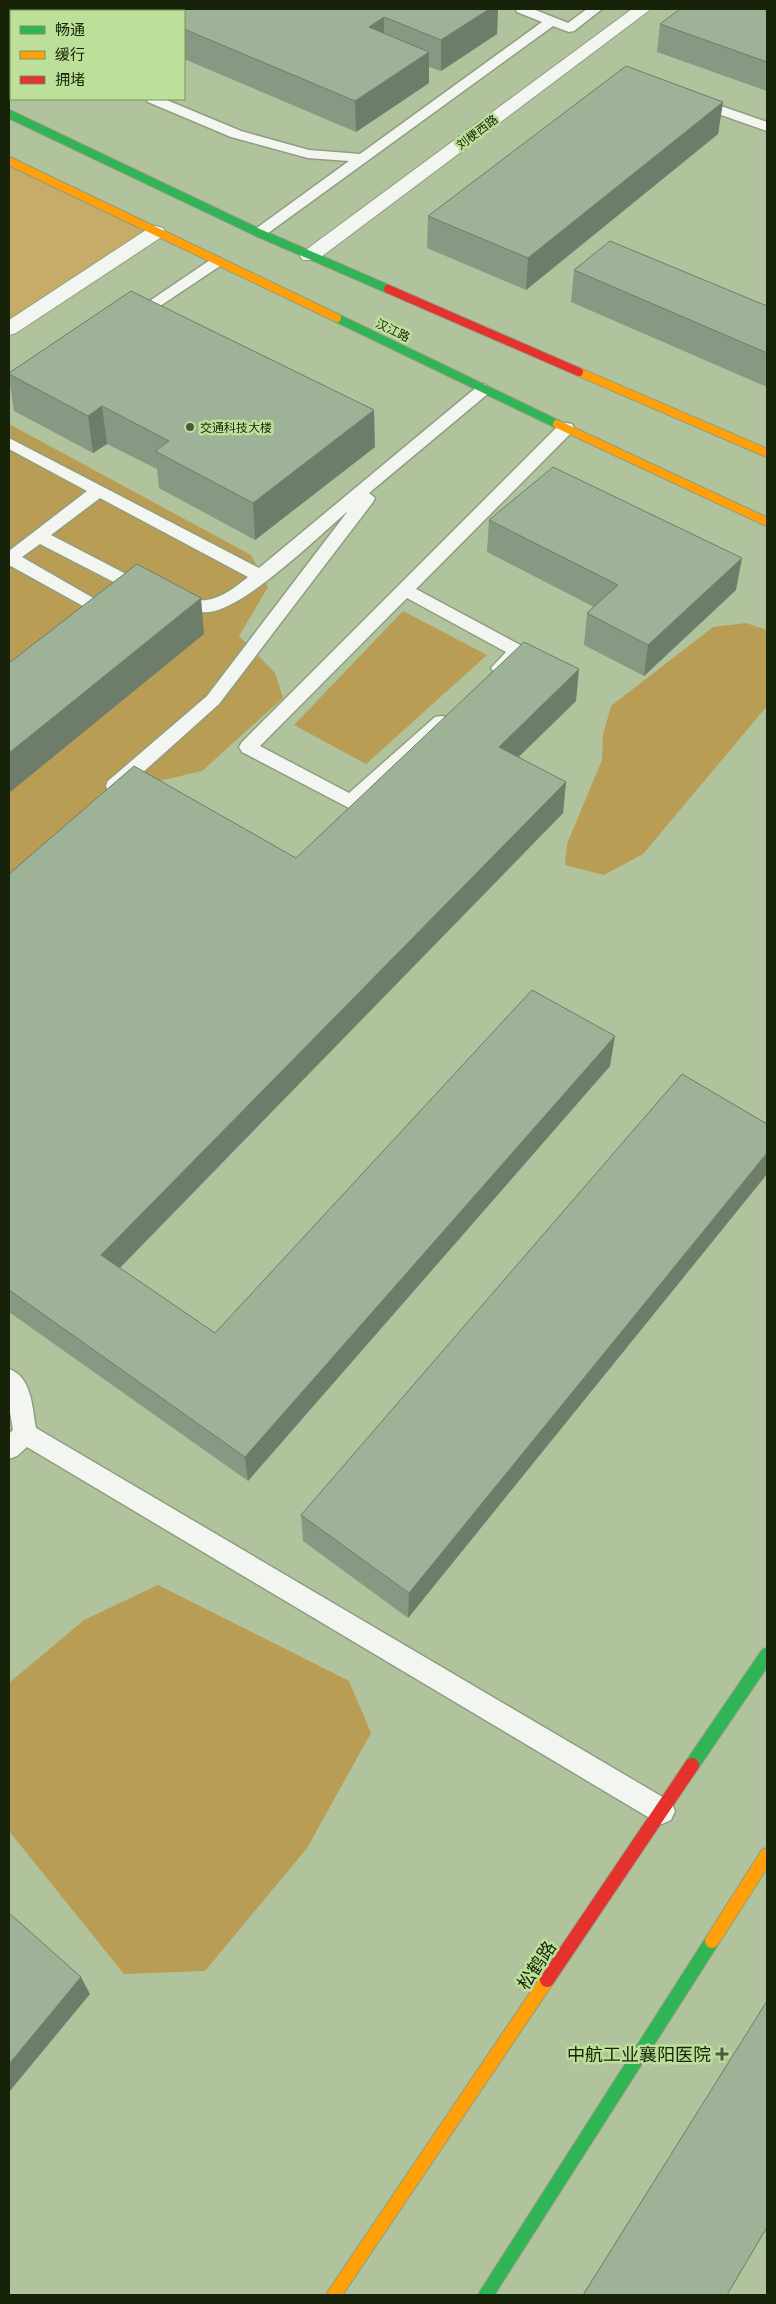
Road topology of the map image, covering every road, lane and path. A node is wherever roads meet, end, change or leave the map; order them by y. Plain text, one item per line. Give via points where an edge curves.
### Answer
1 (522, 9) edge
2 (595, 9) edge
3 (643, 9) edge
4 (553, 20) junction
5 (684, 97) edge
6 (155, 100) edge
7 (9, 114) edge
8 (767, 128) edge
9 (363, 158) junction
10 (9, 160) edge
11 (156, 232) junction
12 (259, 234) junction
13 (310, 256) junction
14 (218, 261) junction
15 (121, 326) edge
16 (9, 329) edge
17 (484, 389) junction
18 (566, 428) junction
19 (9, 443) edge
20 (767, 453) edge
21 (391, 467) junction
22 (98, 491) junction
23 (767, 522) edge
24 (39, 536) junction
25 (9, 558) edge
26 (260, 576) junction
27 (405, 590) junction
28 (117, 597) junction
29 (86, 622) edge
30 (489, 678) edge
31 (453, 710) edge
32 (102, 797) edge
33 (9, 1379) edge
34 (17, 1442) edge
35 (767, 1655) edge
36 (662, 1811) junction
37 (767, 1855) edge
38 (334, 2295) edge
39 (486, 2295) edge

1 - 4 lane
2 - 4 lane via 569,28
3 - 13 street, 刘梗西路
4 - 9 lane
5 - 8 lane
6 - 9 lane via 236,134 308,154
7 - 12 main road
9 - 12 lane
10 - 11 main road, 汉江路
11 - 14 main road, 汉江路
11 - 16 street
12 - 13 main road
13 - 20 main road
14 - 15 lane
14 - 17 main road, 汉江路
17 - 18 main road, 汉江路
17 - 21 lane
18 - 23 main road, 汉江路
18 - 27 lane
19 - 22 lane
21 - 26 lane
21 - 32 lane via 213,700
22 - 24 lane
22 - 26 lane
24 - 25 lane
24 - 28 lane
25 - 28 lane
26 - 28 lane via 240,593 209,606
27 - 30 lane via 518,651
27 - 31 lane via 248,747 351,802
28 - 29 lane
33 - 34 lane via 18,1392
34 - 36 lane
35 - 36 main road, 松鹤路
36 - 38 main road, 松鹤路
37 - 39 main road

